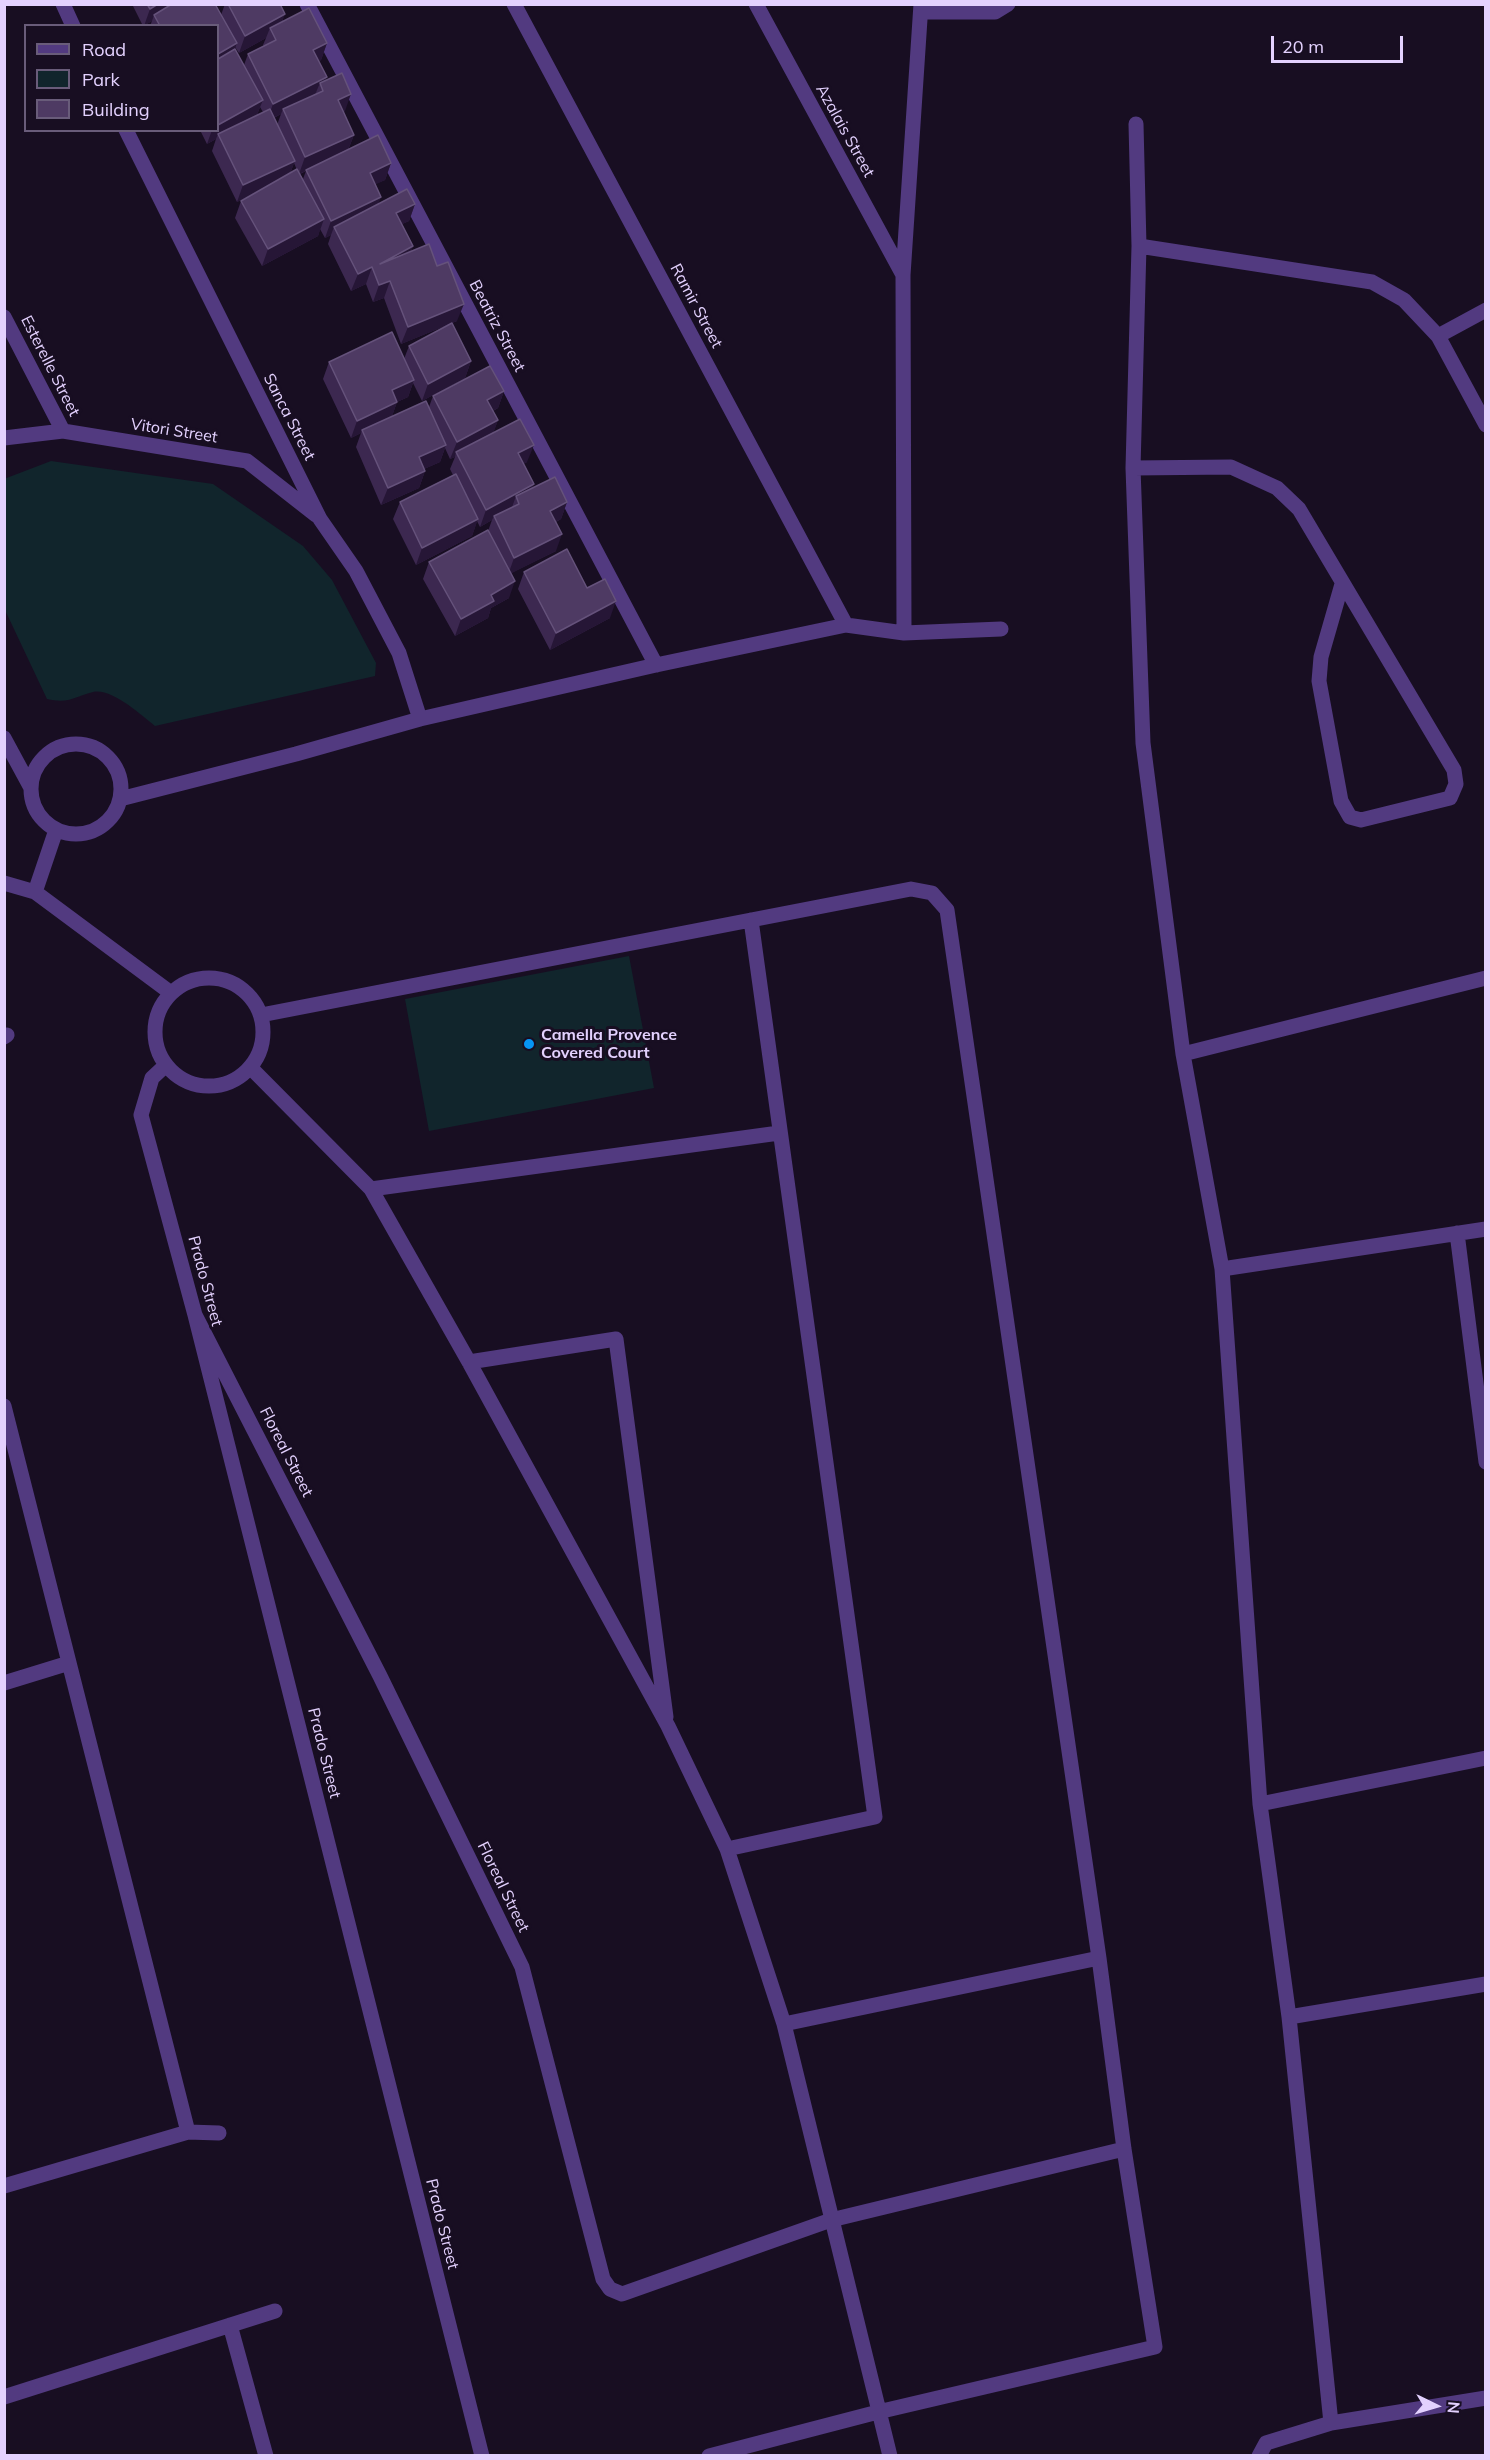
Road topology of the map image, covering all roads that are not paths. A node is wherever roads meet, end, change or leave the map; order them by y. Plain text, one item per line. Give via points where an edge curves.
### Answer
1 (63, 4) edge
2 (307, 4) edge
3 (514, 4) edge
4 (756, 4) edge
5 (1008, 4) edge
6 (921, 8) edge
7 (73, 24) edge
8 (1136, 124) dead end
9 (127, 132) edge
10 (1139, 246) junction
11 (903, 275) junction
12 (1485, 310) edge
13 (4, 317) edge
14 (1438, 336) junction
15 (1485, 425) edge
16 (63, 431) junction
17 (4, 438) edge
18 (1133, 468) junction
19 (320, 519) junction
20 (1341, 584) junction
21 (846, 625) junction
22 (1001, 629) dead end
23 (904, 633) junction
24 (656, 665) junction
25 (420, 719) junction
26 (4, 738) edge
27 (31, 788) junction
28 (120, 799) junction
29 (56, 830) junction
30 (4, 884) edge
31 (35, 892) junction
32 (751, 920) junction
33 (1485, 978) edge
34 (171, 993) junction
35 (261, 1015) junction
36 (1183, 1054) junction
37 (165, 1065) junction
38 (250, 1067) junction
39 (779, 1133) junction
40 (371, 1189) junction
41 (1485, 1229) edge
42 (1457, 1233) junction
43 (1222, 1269) junction
44 (195, 1315) junction
45 (469, 1362) junction
46 (4, 1406) edge
47 (11, 1456) edge
48 (1485, 1462) edge
49 (69, 1663) junction
50 (4, 1683) edge
51 (668, 1726) junction
52 (1485, 1758) edge
53 (1260, 1804) junction
54 (727, 1849) junction
55 (1099, 1958) junction
56 (1485, 1984) edge
57 (1289, 2017) junction
58 (784, 2024) junction
59 (188, 2132) junction
60 (219, 2133) dead end
61 (1124, 2149) junction
62 (4, 2186) edge
63 (831, 2220) junction
64 (275, 2311) dead end
65 (230, 2325) junction
66 (4, 2397) edge
67 (1485, 2398) edge
68 (878, 2412) junction
69 (1331, 2423) junction
70 (266, 2456) edge
71 (482, 2456) edge
72 (709, 2456) edge
73 (890, 2456) edge
74 (1259, 2456) edge

1 - 7 street
2 - 24 street, Beatriz Street
3 - 21 street, Ramir Street
4 - 11 street, Azalais Street
5 - 6 street via 995,12
6 - 11 street
8 - 10 street
9 - 19 street, Sanca Street
10 - 14 street via 1372,282 1404,300
10 - 18 street
11 - 23 street
12 - 14 street
13 - 16 street, Esterelle Street
14 - 15 street
16 - 17 street, Vitori Street
16 - 19 street, Vitori Street via 248,461
18 - 20 street via 1232,466 1277,488 1299,509
18 - 36 street via 1143,743
19 - 25 street, Sanca Street via 356,572 399,653
20 - 20 street via 1320,657 1319,681 1341,801 1350,817 1361,820 1450,798 1456,784 1454,770
21 - 23 street
21 - 24 street
22 - 23 street
24 - 25 street
25 - 28 street
26 - 27 street
27 - 28 street via 40,760 66,744 81,743 109,756 122,784
27 - 29 street via 37,812
28 - 29 street via 110,820 90,832
29 - 31 street
30 - 31 street
31 - 34 street
32 - 35 street
32 - 39 street
32 - 55 street via 911,889 932,893 947,910
33 - 36 street
34 - 35 street via 187,981 224,979 253,999
34 - 37 street via 159,1009 155,1028 157,1048
35 - 38 street via 260,1051
36 - 43 street
37 - 38 street via 180,1078 198,1085 217,1086
37 - 44 street, Prado Street via 152,1078 141,1115
38 - 40 street
39 - 40 street
39 - 54 street via 875,1817
40 - 45 street
41 - 42 street
42 - 43 street
42 - 48 street
43 - 53 street
44 - 63 street, Floreal Street via 380,1676 522,1967 603,2279 610,2289 622,2294
44 - 71 street, Prado Street
45 - 51 street
45 - 51 street via 615,1339
46 - 47 street
47 - 49 street
49 - 50 street
49 - 59 street
51 - 54 street
52 - 53 street
53 - 57 street
54 - 58 street
55 - 58 street
55 - 61 street
56 - 57 street
57 - 69 street
58 - 63 street
59 - 60 street
59 - 62 street
61 - 63 street
61 - 68 street via 1155,2347
63 - 68 street
64 - 65 street
65 - 66 street
65 - 70 street
67 - 69 street
68 - 72 street
68 - 73 street
69 - 74 street via 1266,2443

